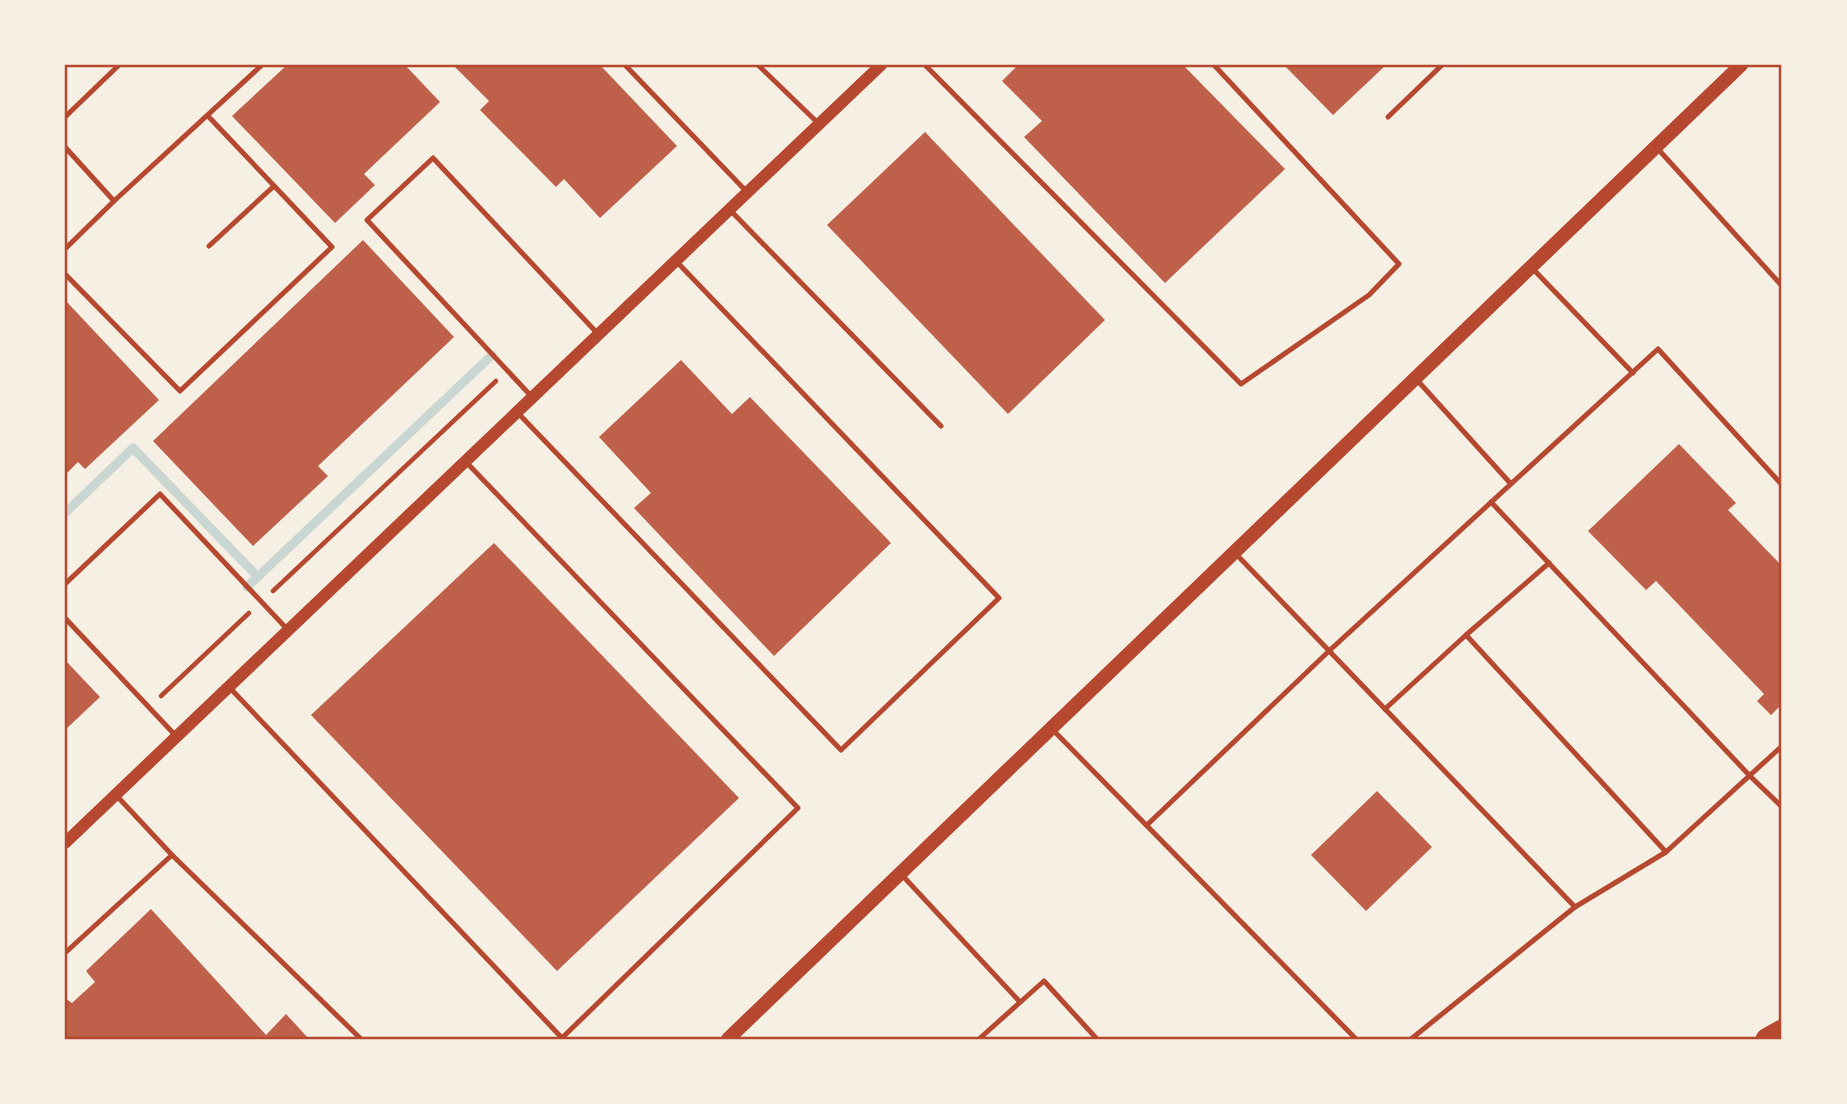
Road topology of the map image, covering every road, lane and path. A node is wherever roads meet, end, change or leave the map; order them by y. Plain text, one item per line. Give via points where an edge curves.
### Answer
1 (119, 65) edge
2 (262, 65) edge
3 (625, 65) edge
4 (758, 65) edge
5 (881, 65) edge
6 (925, 65) edge
7 (1213, 65) edge
8 (1442, 65) edge
9 (1741, 65) edge
10 (208, 116) junction
11 (65, 117) edge
12 (1388, 117) dead end
13 (819, 124) junction
14 (65, 146) edge
15 (1656, 146) junction
16 (274, 186) junction
17 (747, 192) junction
18 (114, 201) junction
19 (729, 209) junction
20 (209, 246) dead end
21 (65, 249) edge
22 (675, 261) junction
23 (1531, 266) junction
24 (65, 274) edge
25 (1782, 286) edge
26 (598, 334) junction
27 (507, 371) junction
28 (1633, 373) junction
29 (1415, 378) junction
30 (532, 397) junction
31 (517, 412) junction
32 (941, 426) dead end
33 (465, 461) junction
34 (1511, 485) junction
35 (1782, 485) edge
36 (1491, 502) junction
37 (1234, 552) junction
38 (1549, 563) junction
39 (65, 584) edge
40 (262, 602) junction
41 (65, 618) edge
42 (288, 630) junction
43 (1466, 635) junction
44 (1329, 651) junction
45 (229, 687) junction
46 (157, 700) dead end
47 (1385, 709) junction
48 (1052, 728) junction
49 (176, 736) junction
50 (1782, 746) edge
51 (1750, 776) junction
52 (115, 794) junction
53 (1782, 807) edge
54 (1147, 825) junction
55 (65, 842) edge
56 (1666, 852) junction
57 (172, 855) junction
58 (901, 873) junction
59 (1575, 907) junction
60 (65, 953) edge
61 (1020, 1002) junction
62 (1782, 1030) edge
63 (361, 1039) edge
64 (728, 1039) edge
65 (979, 1039) edge
66 (1097, 1039) edge
67 (1356, 1039) edge
68 (1412, 1039) edge
69 (1766, 1039) edge

1 - 11 lane
2 - 10 lane
3 - 17 lane
4 - 13 lane
5 - 13 street
6 - 7 lane via 1241,384 1369,295 1399,264
8 - 12 lane
9 - 15 main road
10 - 16 lane
10 - 18 lane
13 - 17 street
14 - 18 lane
15 - 23 main road
15 - 25 lane
16 - 20 lane
16 - 24 lane via 332,247 180,391
17 - 19 street
18 - 21 lane
19 - 22 street
19 - 32 lane
22 - 26 street
22 - 31 lane via 999,598 841,750
23 - 28 lane
23 - 29 main road
26 - 27 lane via 433,158 367,220
26 - 30 street
27 - 30 lane
27 - 40 path
28 - 34 lane
28 - 35 lane via 1658,349
29 - 34 lane
29 - 37 main road
30 - 31 street
31 - 33 street
33 - 42 street
33 - 45 lane via 798,808 562,1038
34 - 36 lane
36 - 38 lane
36 - 44 lane
37 - 44 lane
37 - 48 main road
38 - 43 lane
38 - 51 lane
39 - 40 lane via 160,494
40 - 42 lane
40 - 46 path
41 - 49 lane
42 - 45 street
43 - 47 lane
43 - 56 lane
44 - 47 lane
44 - 54 lane
45 - 49 street
47 - 59 lane
48 - 54 lane
48 - 58 main road
49 - 52 street
50 - 51 lane
51 - 53 lane
51 - 56 lane
52 - 55 street
52 - 57 lane
54 - 67 lane
56 - 59 lane
57 - 60 lane
57 - 63 lane
58 - 61 lane
58 - 64 main road
59 - 68 lane
61 - 65 lane
61 - 66 lane via 1044,981
62 - 69 highway

